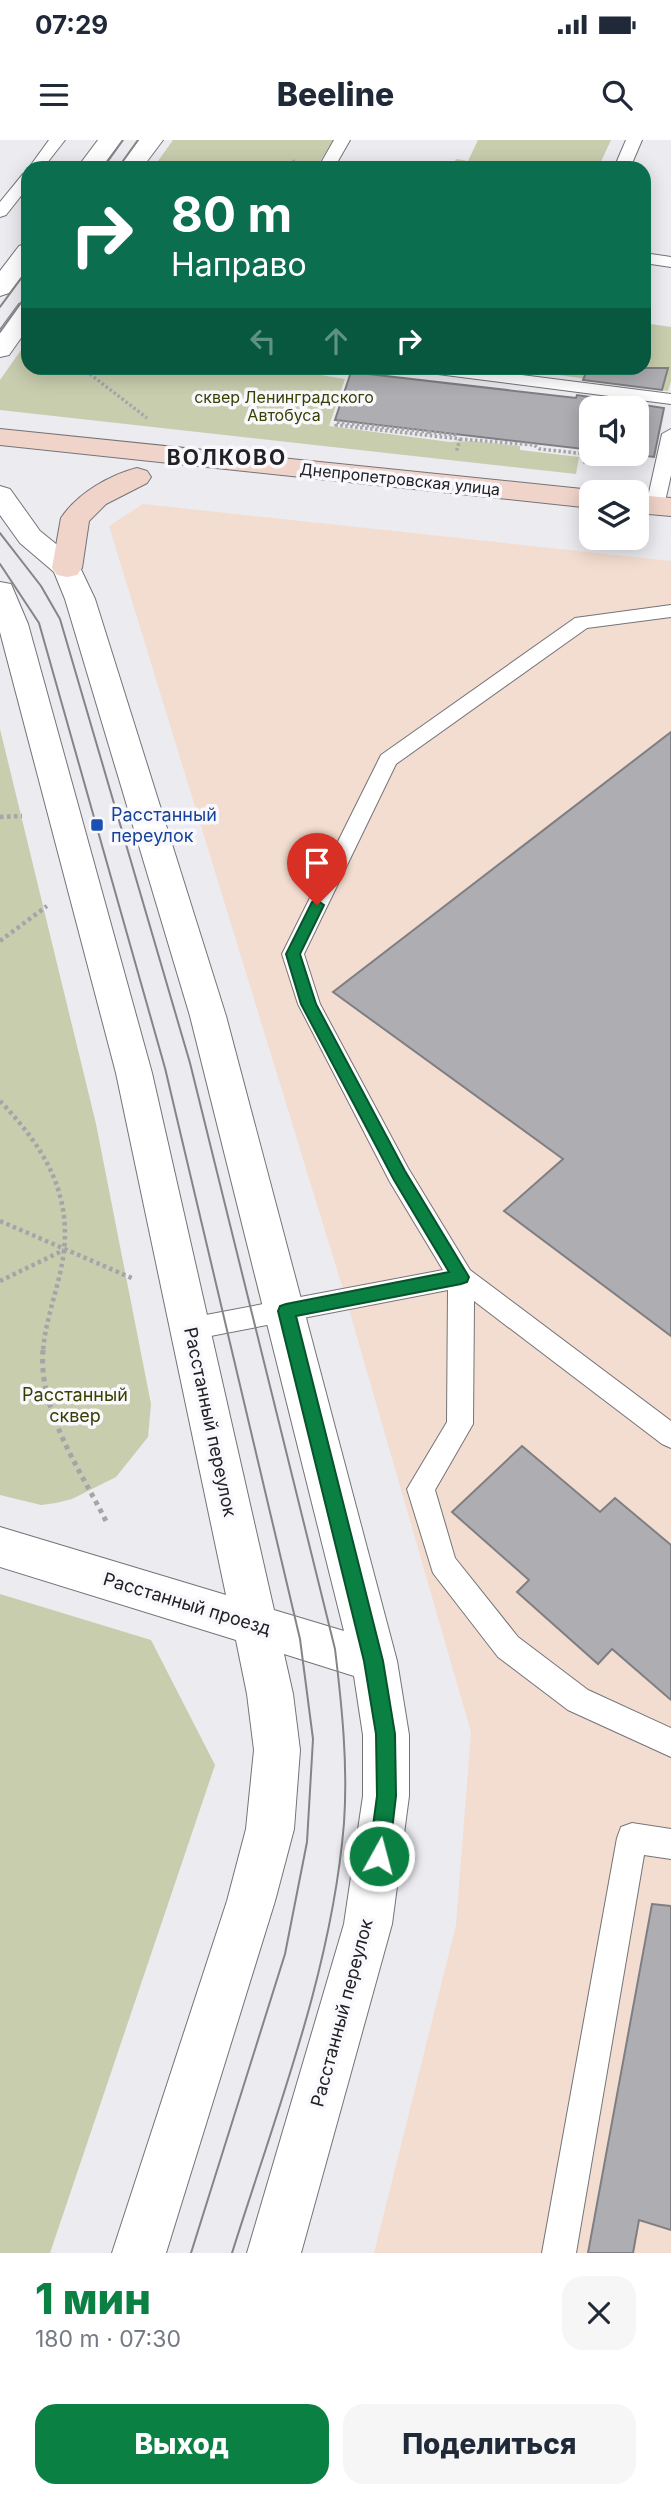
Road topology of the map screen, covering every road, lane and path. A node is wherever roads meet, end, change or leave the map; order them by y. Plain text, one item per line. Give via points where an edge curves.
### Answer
1 (57, 140) edge
2 (110, 140) edge
3 (150, 140) edge
4 (342, 140) edge
5 (634, 140) edge
6 (40, 161) edge
7 (94, 161) edge
8 (135, 161) edge
9 (330, 161) edge
10 (625, 161) edge
11 (21, 186) edge
12 (0, 212) edge
13 (651, 259) edge
14 (21, 260) edge
15 (671, 262) edge
16 (0, 288) edge
17 (21, 320) edge
18 (0, 349) edge
19 (91, 375) edge
20 (486, 375) edge
21 (671, 398) edge
22 (151, 421) dead end
23 (671, 434) edge
24 (0, 437) edge
25 (454, 439) junction
26 (460, 439) junction
27 (534, 445) junction
28 (562, 446) dead end
29 (0, 464) edge
30 (453, 466) dead end
31 (584, 467) dead end
32 (137, 477) junction
33 (0, 495) edge
34 (579, 498) edge
35 (654, 506) edge
36 (579, 523) edge
37 (649, 530) edge
38 (671, 532) edge
39 (67, 568) junction
40 (0, 591) edge
41 (671, 611) edge
42 (30, 814) dead end
43 (1, 818) edge
44 (52, 902) dead end
45 (0, 941) edge
46 (0, 1101) edge
47 (0, 1221) edge
48 (65, 1250) junction
49 (461, 1277) junction
50 (0, 1280) edge
51 (138, 1281) dead end
52 (286, 1311) junction
53 (190, 1329) junction
54 (671, 1436) edge
55 (107, 1523) dead end
56 (0, 1547) edge
57 (254, 1624) junction
58 (374, 1661) junction
59 (671, 1743) edge
60 (671, 1844) edge
61 (139, 2253) edge
62 (274, 2253) edge
63 (559, 2253) edge

1 - 6 lane
2 - 7 street
3 - 8 street
4 - 9 lane
5 - 10 lane
11 - 12 lane
13 - 15 lane
14 - 16 street
17 - 18 street
19 - 22 path
20 - 21 lane
23 - 35 lane
24 - 34 main road, Днепропетровская улица
25 - 25 path via 455,435 336,425
25 - 26 path
26 - 27 path
26 - 30 path
27 - 28 path
27 - 31 path via 586,454
29 - 32 main road, Днепропетровская улица
32 - 36 main road, Днепропетровская улица
32 - 39 main road via 96,498 75,518
33 - 39 street, Расстанный переулок via 30,537
37 - 38 main road
39 - 52 street, Расстанный переулок via 208,1016
40 - 53 street, Расстанный переулок via 13,624 134,1073
41 - 49 lane via 582,622 387,760 293,954 309,1004 399,1175
42 - 43 path
44 - 45 path
46 - 48 path via 36,1138 57,1177 67,1219
47 - 48 path
48 - 50 path
48 - 51 path
48 - 55 path via 45,1324 42,1368 53,1411
49 - 52 lane
49 - 54 lane
49 - 59 lane via 460,1424 421,1489 443,1564 508,1647 578,1700
52 - 53 lane
52 - 58 street, Расстанный переулок
53 - 57 street, Расстанный переулок
56 - 57 street, Расстанный проезд
57 - 58 street, Расстанный проезд
57 - 61 street, Расстанный переулок via 277,1750 270,1829
58 - 62 street, Расстанный переулок via 386,1734 386,1796 368,1924
60 - 63 lane via 632,1838

